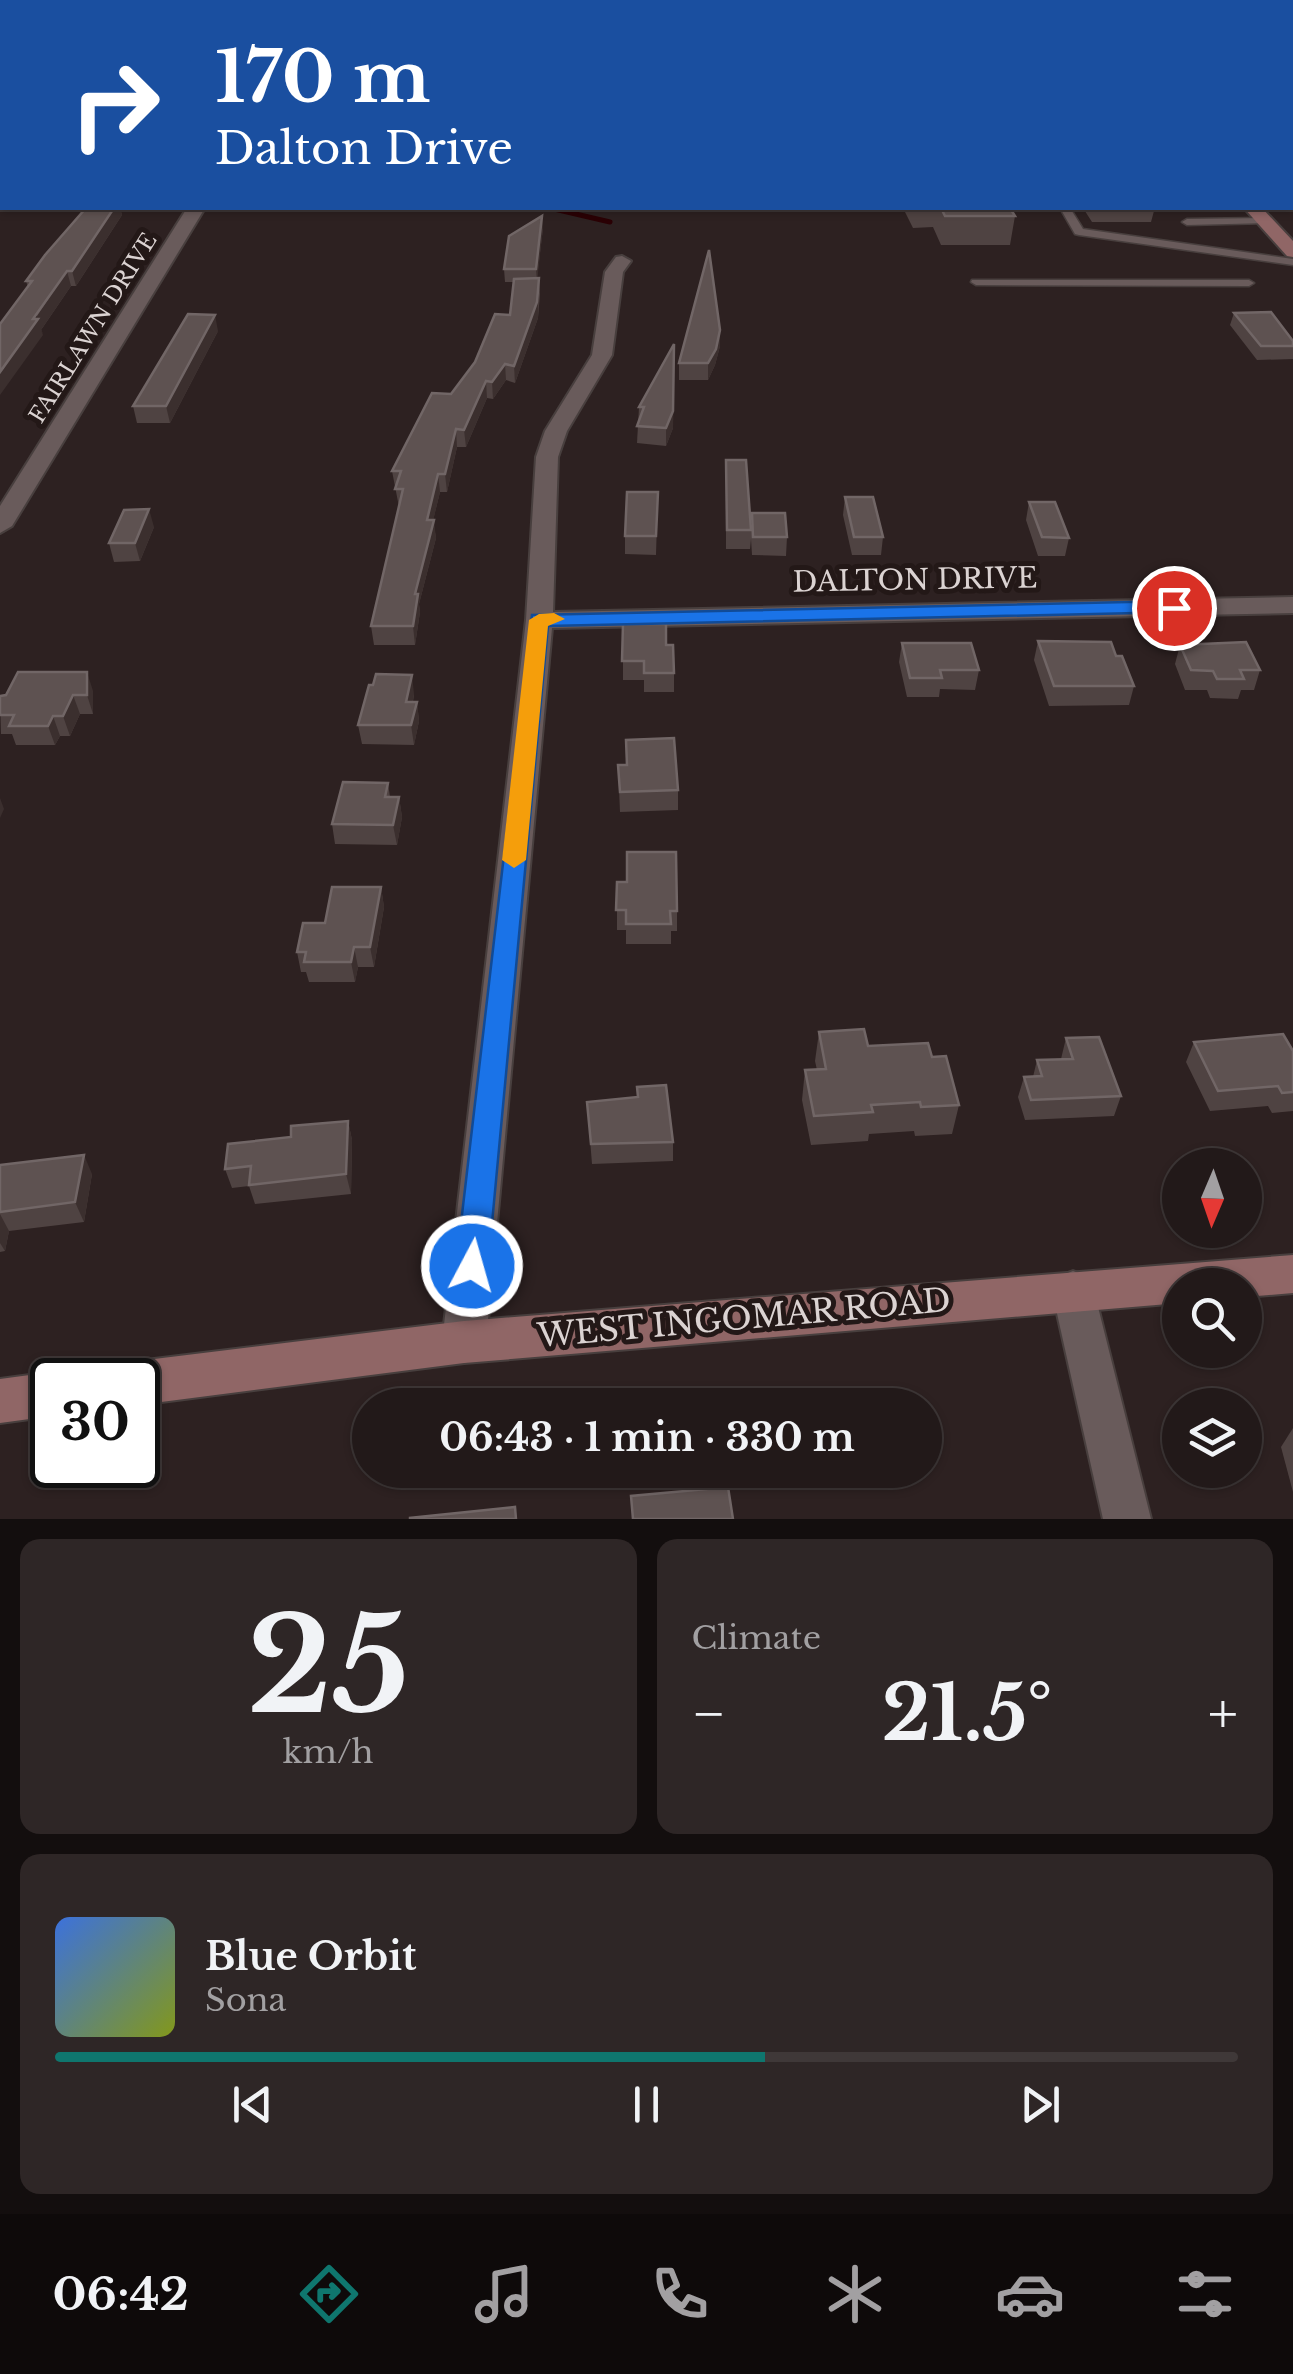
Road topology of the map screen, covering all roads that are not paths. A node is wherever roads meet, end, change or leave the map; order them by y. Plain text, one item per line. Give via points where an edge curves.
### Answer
1 (195, 210) edge
2 (1066, 210) edge
3 (1259, 214) edge
4 (1206, 250) junction
5 (1293, 252) edge
6 (622, 261) dead end
7 (1293, 262) edge
8 (976, 282) dead end
9 (1249, 283) dead end
10 (0, 526) edge
11 (1293, 605) edge
12 (539, 620) junction
13 (1293, 1274) edge
14 (1073, 1291) junction
15 (464, 1342) junction
16 (160, 1380) edge
17 (30, 1397) edge
18 (0, 1401) edge
19 (1127, 1519) edge

1 - 10 street, FAIRLAWN DRIVE
2 - 4 lane via 1079,232
3 - 4 lane via 1187,222
3 - 5 street
4 - 7 lane
6 - 12 street via 614,272 602,354 547,457
8 - 9 lane
11 - 12 street, DALTON DRIVE
12 - 15 street
13 - 14 street, WEST INGOMAR ROAD
14 - 15 street, WEST INGOMAR ROAD
14 - 19 street
15 - 16 street, WEST INGOMAR ROAD
17 - 18 street

